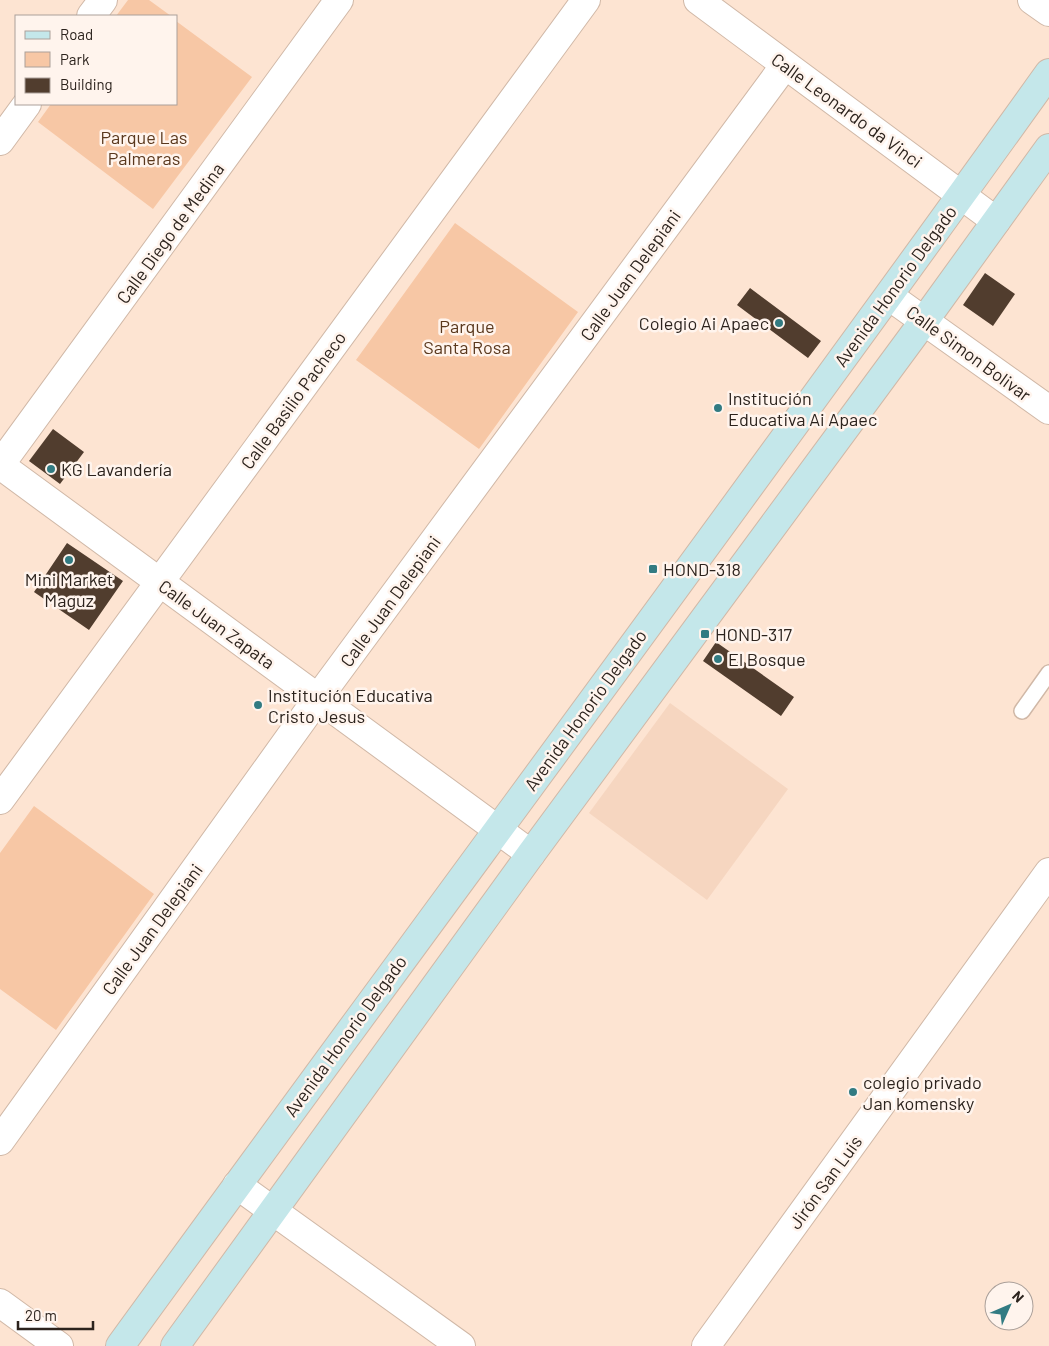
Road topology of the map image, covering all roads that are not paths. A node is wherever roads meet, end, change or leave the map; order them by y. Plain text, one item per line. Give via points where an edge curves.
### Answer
1 (103, 0) edge
2 (339, 0) edge
3 (586, 0) edge
4 (698, 0) edge
5 (1032, 0) edge
6 (1049, 12) edge
7 (92, 15) edge
8 (785, 65) junction
9 (1049, 73) edge
10 (26, 105) edge
11 (0, 141) edge
12 (1049, 148) edge
13 (962, 195) junction
14 (996, 221) junction
15 (889, 296) junction
16 (924, 321) junction
17 (1049, 410) edge
18 (0, 465) edge
19 (159, 582) junction
20 (1049, 673) edge
21 (318, 698) junction
22 (1022, 711) dead end
23 (0, 800) edge
24 (497, 829) junction
25 (531, 854) junction
26 (1049, 872) edge
27 (0, 1141) edge
28 (237, 1185) junction
29 (274, 1211) junction
30 (0, 1303) edge
31 (59, 1346) edge
32 (120, 1346) edge
33 (175, 1346) edge
34 (461, 1346) edge
35 (706, 1346) edge

1 - 7 street
2 - 18 street, Calle Diego de Medina
3 - 19 street, Calle Basilio Pacheco
4 - 8 street, Calle Leonardo da Vinci
5 - 6 street
8 - 13 street, Calle Leonardo da Vinci
8 - 21 street, Calle Juan Delepiani
9 - 13 street, Avenida Honorio Delgado
10 - 11 street
12 - 14 street
13 - 14 street, Calle Leonardo da Vinci
13 - 15 street, Avenida Honorio Delgado
14 - 16 street
15 - 16 street, Calle Simon Bolivar
15 - 24 street, Avenida Honorio Delgado
16 - 17 street, Calle Simon Bolivar
16 - 25 street
18 - 19 street, Calle Juan Zapata
19 - 21 street, Calle Juan Zapata
19 - 23 street, Calle Basilio Pacheco
20 - 22 lane
21 - 24 street, Calle Juan Zapata
21 - 27 street, Calle Juan Delepiani
24 - 25 street, Calle Juan Zapata
24 - 28 street, Avenida Honorio Delgado
25 - 29 street
26 - 35 street, Jirón San Luis
28 - 29 street
28 - 32 street, Avenida Honorio Delgado
29 - 33 street
29 - 34 street
30 - 31 street

